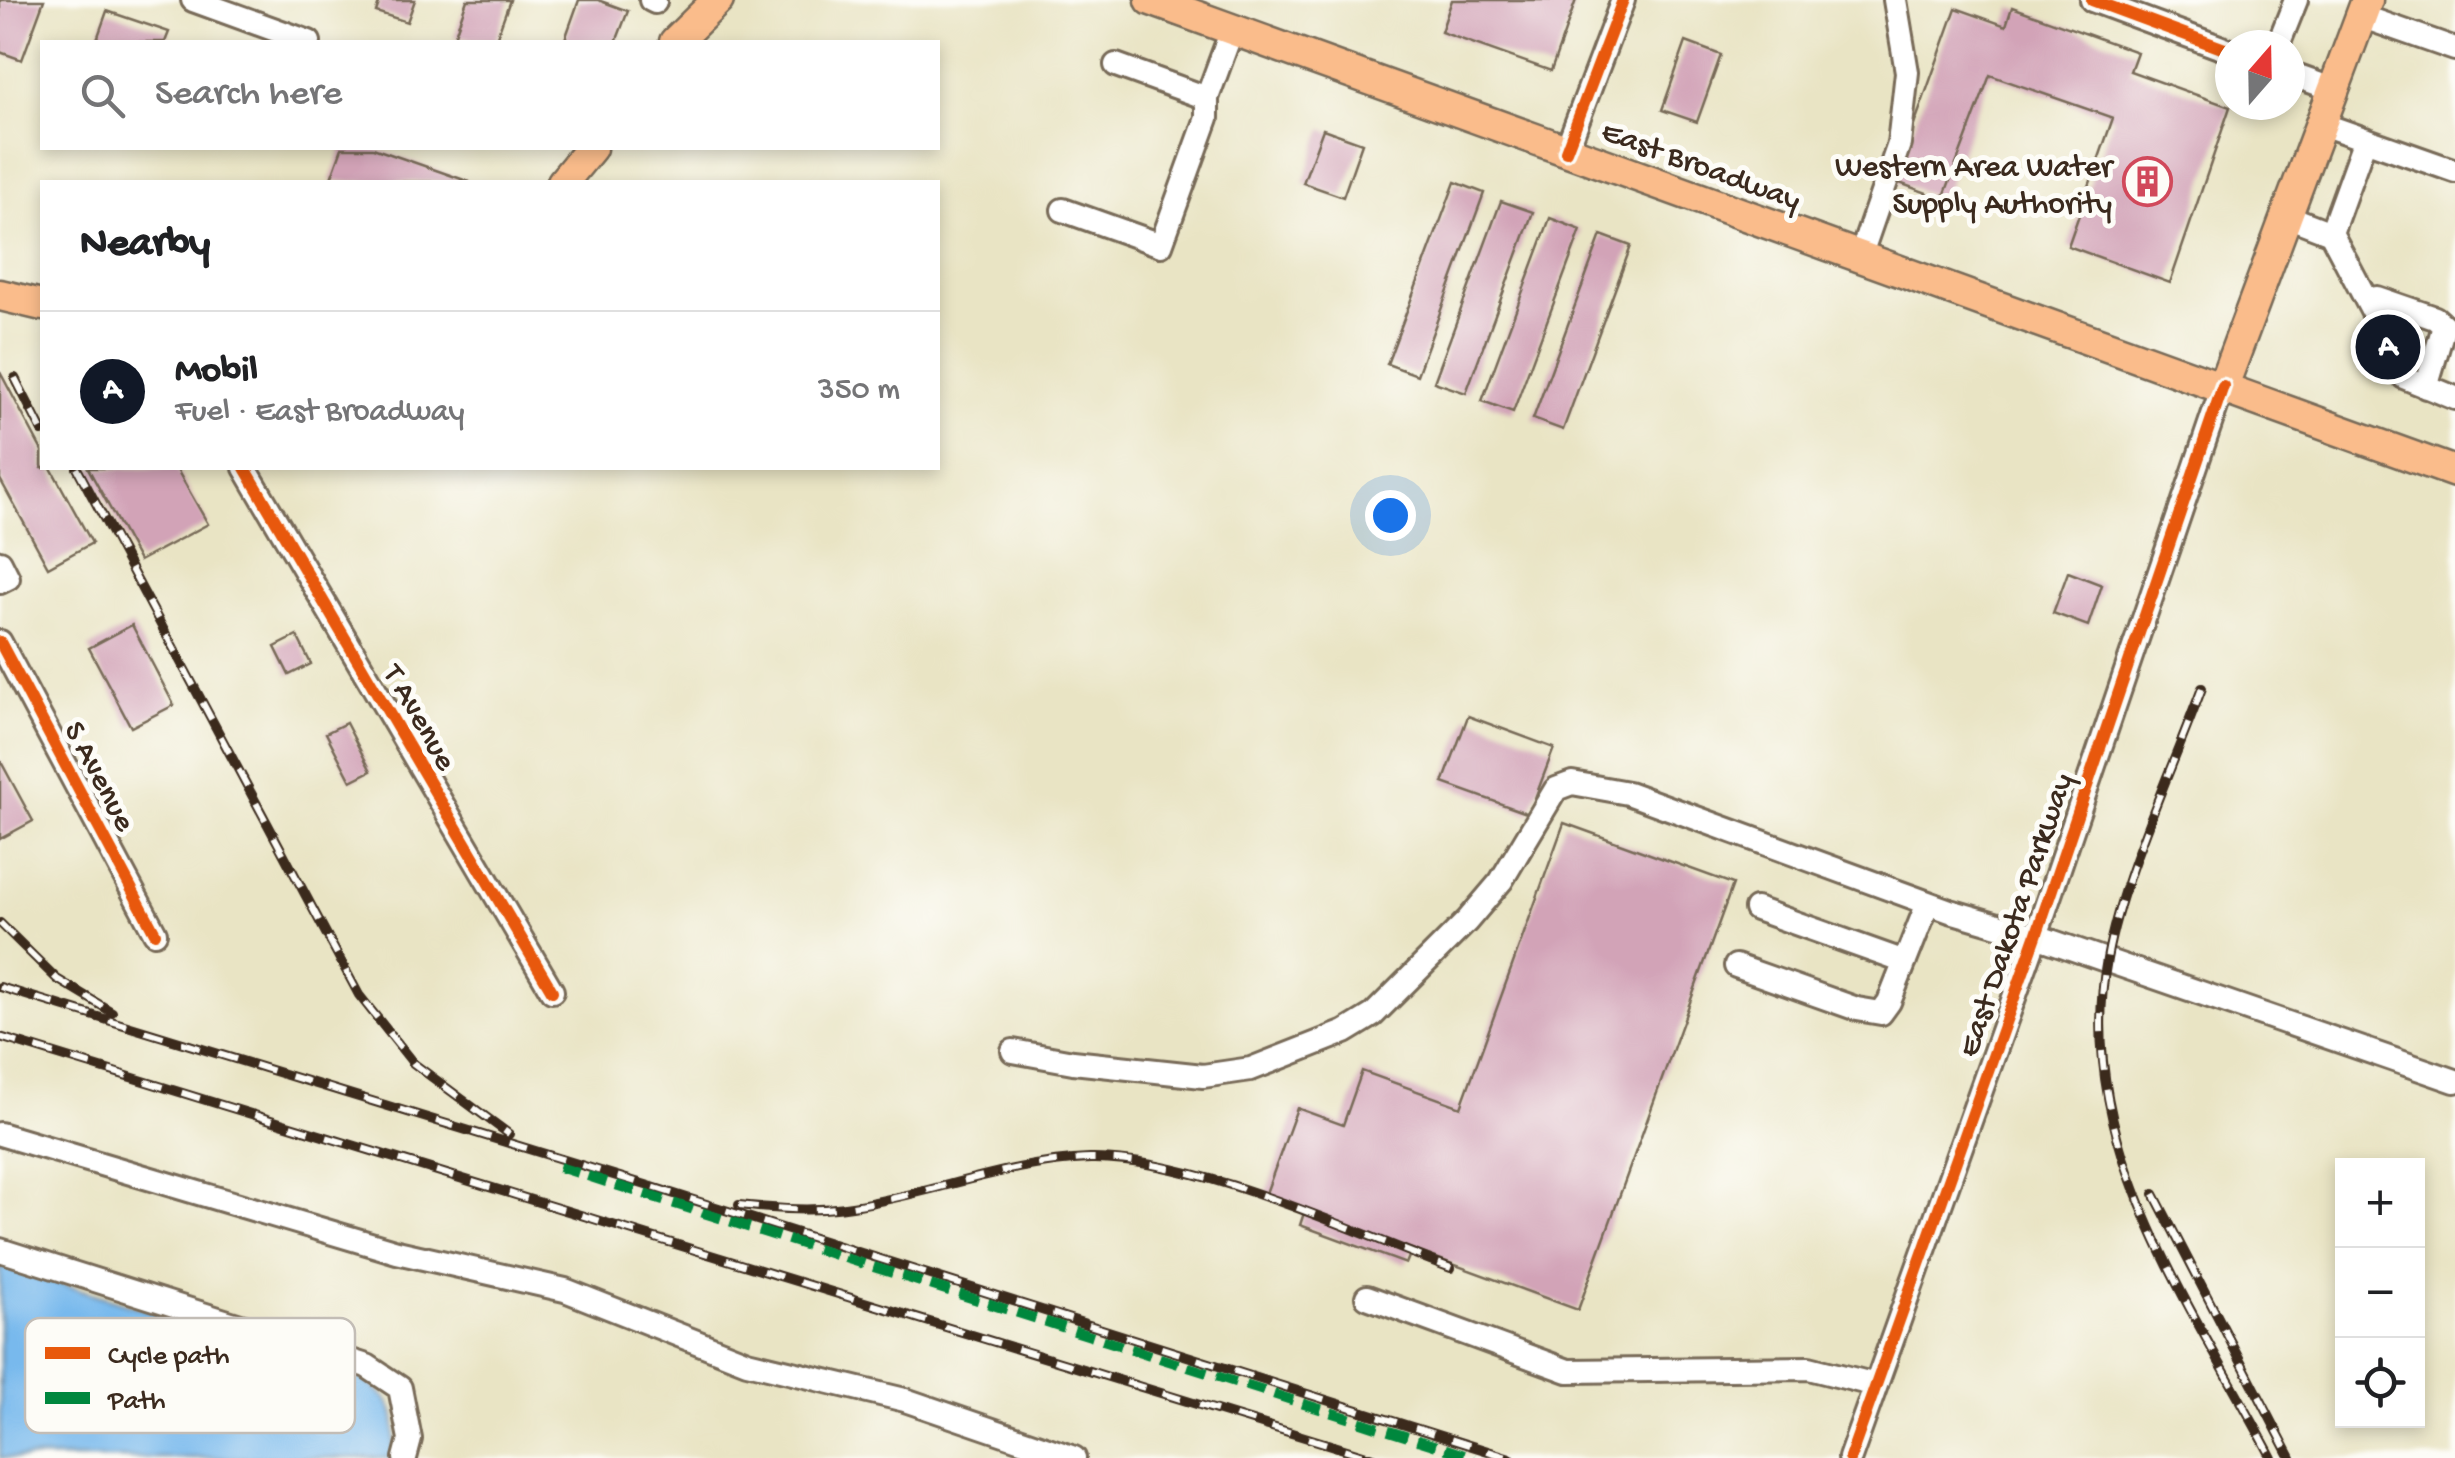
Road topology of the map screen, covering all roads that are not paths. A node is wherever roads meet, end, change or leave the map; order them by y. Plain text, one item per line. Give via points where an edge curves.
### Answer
1 (193, 0) edge
2 (718, 0) edge
3 (1152, 0) edge
4 (1623, 0) edge
5 (1895, 0) edge
6 (2092, 0) edge
7 (2296, 0) edge
8 (2364, 8) edge
9 (1232, 30) junction
10 (2284, 30) edge
11 (303, 40) edge
12 (678, 40) edge
13 (2215, 45) edge
14 (2455, 49) edge
15 (1116, 66) dead end
16 (2305, 79) edge
17 (2336, 90) junction
18 (1207, 98) junction
19 (2322, 124) junction
20 (2365, 139) junction
21 (589, 150) edge
22 (1566, 151) junction
23 (2455, 171) edge
24 (564, 180) edge
25 (1063, 210) dead end
26 (2286, 216) junction
27 (2331, 233) junction
28 (1860, 257) junction
29 (0, 296) edge
30 (2369, 300) junction
31 (40, 306) edge
32 (2223, 386) junction
33 (2426, 387) junction
34 (2455, 398) edge
35 (246, 470) edge
36 (2455, 472) edge
37 (0, 562) edge
38 (0, 582) edge
39 (0, 642) edge
40 (1928, 902) junction
41 (1756, 909) dead end
42 (155, 933) dead end
43 (2036, 936) junction
44 (1905, 962) junction
45 (1736, 966) dead end
46 (552, 992) dead end
47 (1013, 1051) dead end
48 (2455, 1080) edge
49 (0, 1134) edge
50 (0, 1250) edge
51 (1367, 1298) dead end
52 (215, 1318) edge
53 (355, 1362) edge
54 (1876, 1385) junction
55 (405, 1458) edge
56 (1074, 1458) edge
57 (1850, 1458) edge

1 - 11 street
2 - 12 main road
3 - 9 main road, East Broadway
4 - 22 street
5 - 28 street via 1907,72 1899,144
6 - 13 street
7 - 10 street
8 - 14 street
8 - 17 main road, East Dakota Parkway
9 - 18 street
9 - 22 main road, East Broadway
15 - 18 street
16 - 17 street
17 - 19 main road, East Dakota Parkway
18 - 25 street via 1207,118 1161,245
19 - 20 street
19 - 26 main road, East Dakota Parkway
20 - 23 street
20 - 27 street
21 - 24 main road
22 - 28 main road, East Broadway
26 - 27 street
26 - 32 main road, East Dakota Parkway
27 - 30 street
28 - 32 main road, East Broadway
29 - 31 main road
30 - 33 street via 2404,377
30 - 33 street via 2444,326
32 - 36 main road, East Broadway
32 - 43 street, East Dakota Parkway
33 - 34 street
35 - 46 street, T Avenue
37 - 38 street via 8,578
39 - 42 street, S Avenue
40 - 43 street
40 - 44 street
40 - 47 street via 1628,792 1572,784 1556,789 1539,810 1501,881 1467,921 1373,1016 1345,1032 1251,1069 1202,1076
41 - 44 street
43 - 48 street
43 - 54 street, East Dakota Parkway
44 - 45 street via 1886,1010 1872,1014
49 - 56 street via 397,1252 565,1290 747,1362 905,1400
50 - 52 street
51 - 54 street via 1568,1371 1808,1368
53 - 55 street via 400,1388 410,1439
54 - 57 street, East Dakota Parkway

